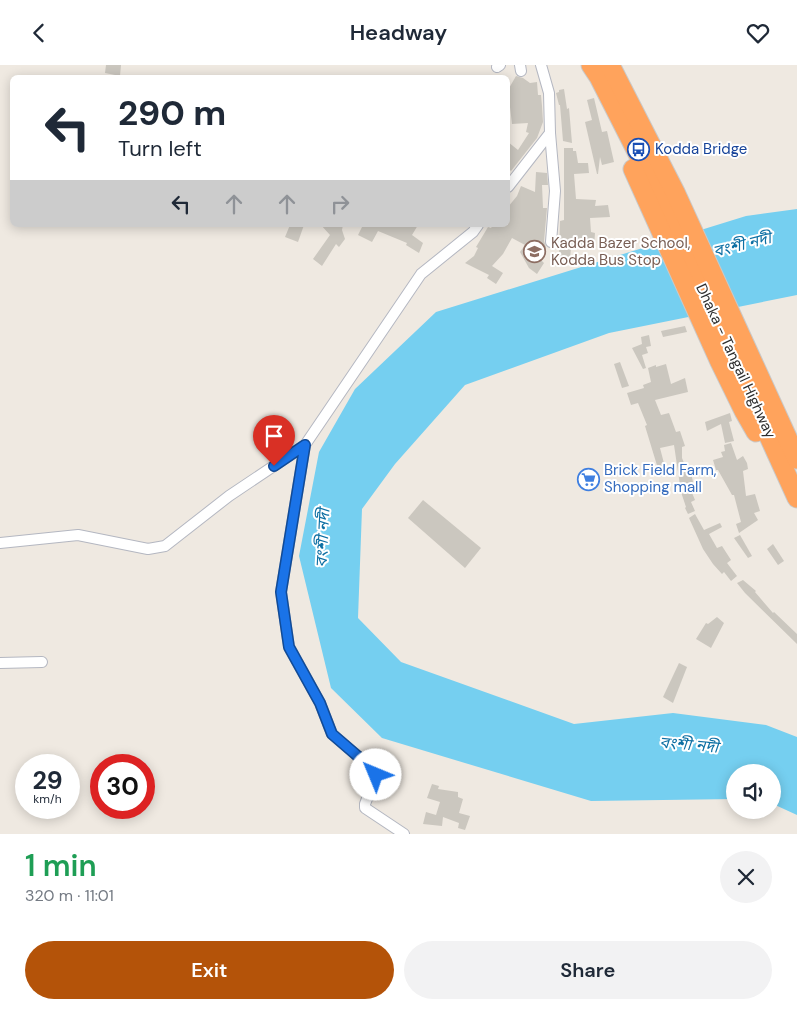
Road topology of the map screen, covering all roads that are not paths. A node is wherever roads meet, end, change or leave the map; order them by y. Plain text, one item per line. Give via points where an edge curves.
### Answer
1 (541, 65) edge
2 (591, 65) edge
3 (610, 65) edge
4 (550, 133) junction
5 (510, 184) edge
6 (662, 199) junction
7 (476, 227) edge
8 (551, 242) dead end
9 (305, 445) junction
10 (792, 466) edge
11 (797, 497) edge
12 (0, 543) edge
13 (0, 663) edge
14 (42, 663) dead end
15 (404, 834) edge

1 - 4 street via 548,93
2 - 6 highway, Dhaka - Tangail Highway
3 - 6 highway, Dhaka - Tangail Highway
4 - 5 street
4 - 8 street via 555,191
6 - 10 highway, Dhaka - Tangail Highway via 735,358
7 - 9 street via 421,274
9 - 12 street via 158,549 78,535
9 - 15 street via 281,592 289,647 320,703 332,734 375,771 365,808
10 - 11 highway, Dhaka - Tangail Highway
13 - 14 street

